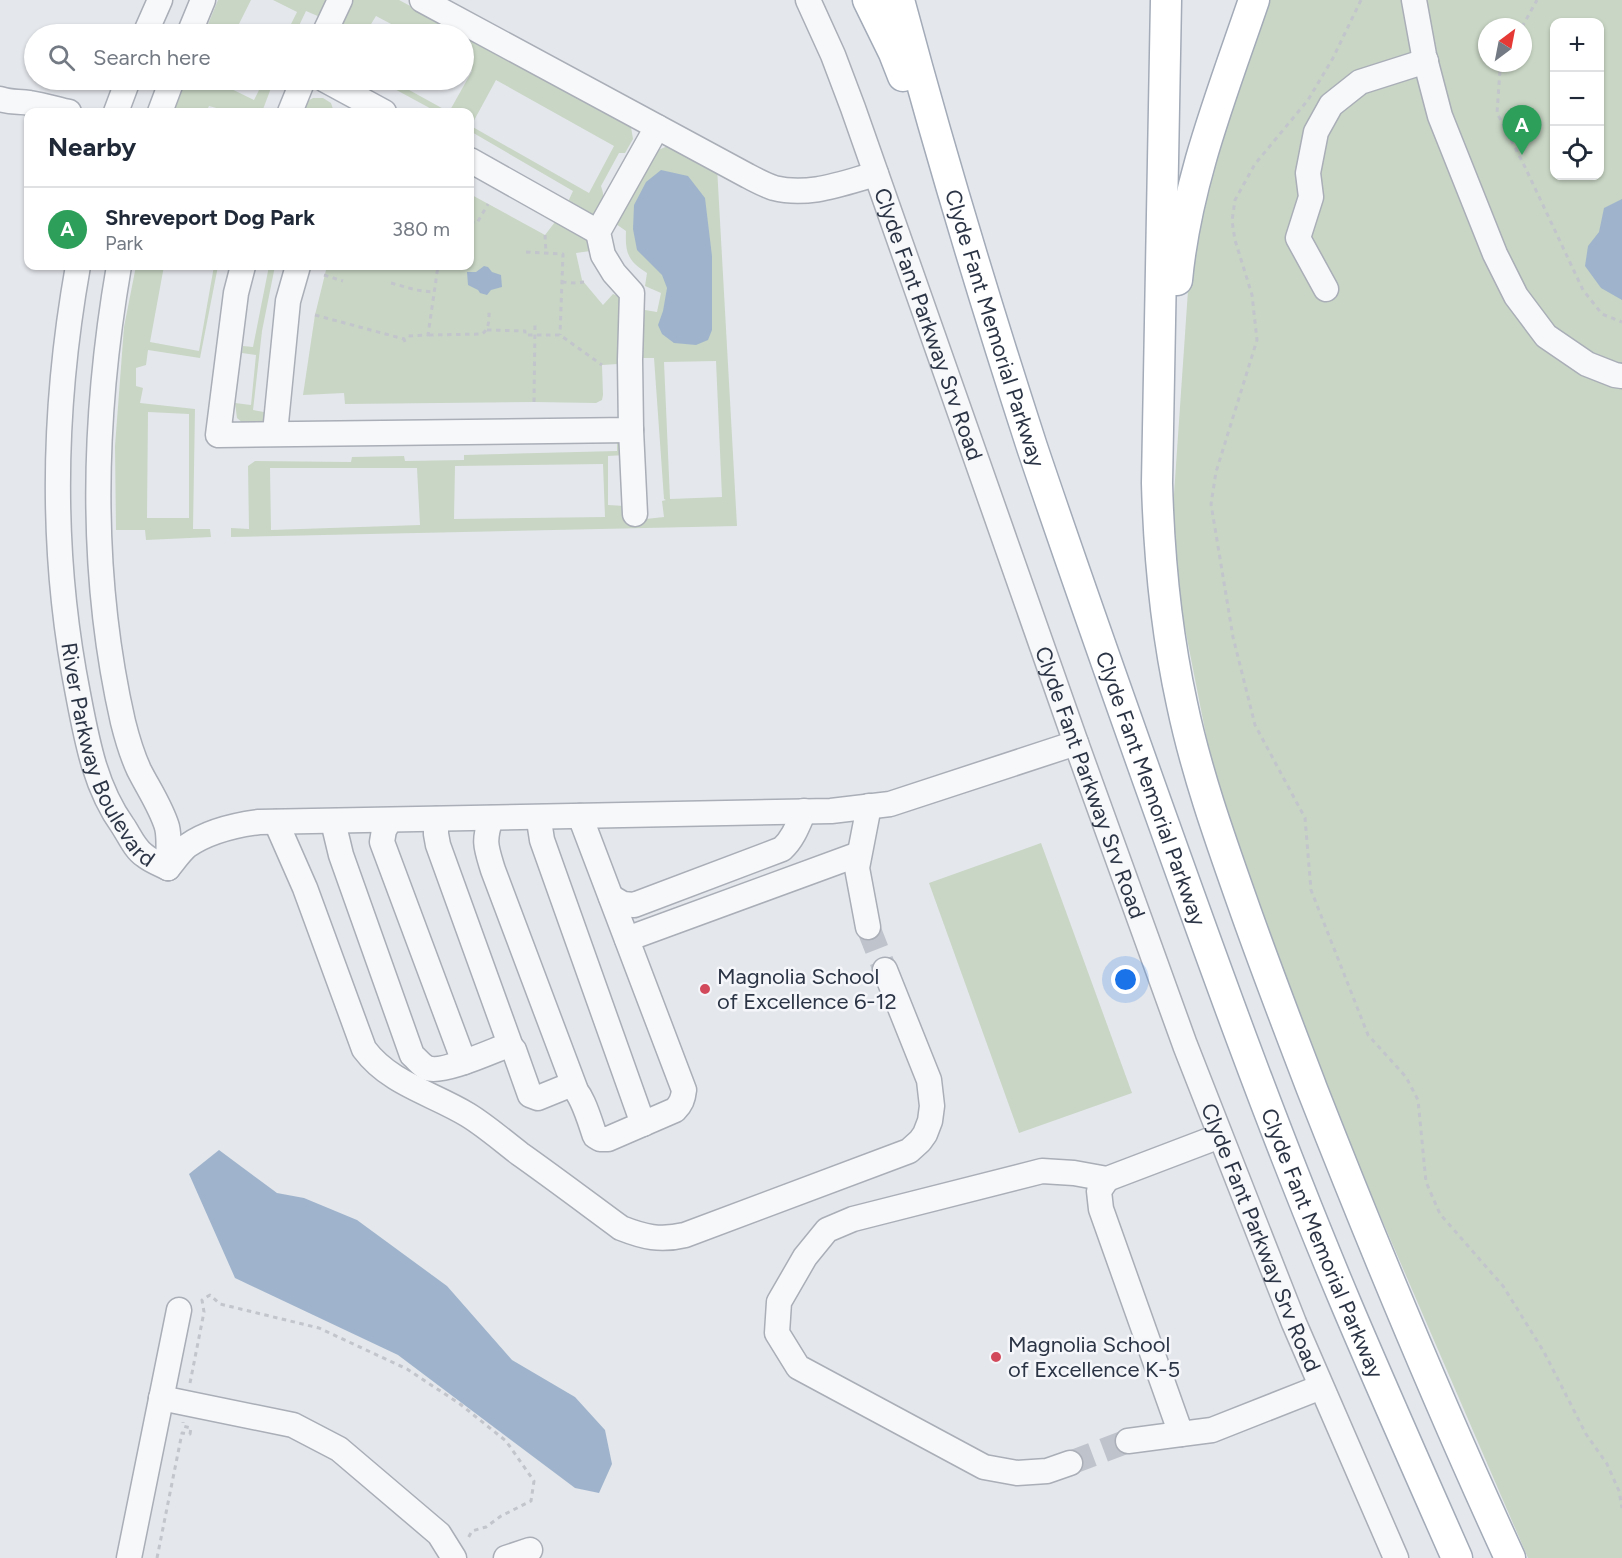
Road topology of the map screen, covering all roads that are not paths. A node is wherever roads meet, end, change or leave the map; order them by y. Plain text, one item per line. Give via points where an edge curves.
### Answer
1 (160, 0) edge
2 (203, 0) edge
3 (340, 0) edge
4 (422, 0) edge
5 (808, 0) edge
6 (868, 0) edge
7 (899, 0) edge
8 (1166, 0) edge
9 (1254, 0) edge
10 (1414, 0) edge
11 (149, 24) edge
12 (193, 24) edge
13 (329, 24) edge
14 (466, 24) edge
15 (474, 28) edge
16 (1426, 61) junction
17 (124, 90) edge
18 (168, 90) edge
19 (299, 90) edge
20 (335, 90) edge
21 (5, 100) edge
22 (350, 104) edge
23 (52, 108) edge
24 (118, 108) edge
25 (162, 108) edge
26 (292, 108) edge
27 (367, 108) edge
28 (24, 117) edge
29 (657, 127) junction
30 (474, 162) edge
31 (876, 174) junction
32 (957, 205) junction
33 (597, 232) junction
34 (77, 270) edge
35 (118, 270) edge
36 (242, 270) edge
37 (297, 270) edge
38 (1326, 289) dead end
39 (1622, 376) edge
40 (631, 430) junction
41 (275, 433) junction
42 (1157, 483) junction
43 (635, 514) dead end
44 (1076, 743) junction
45 (869, 806) junction
46 (804, 812) junction
47 (580, 816) junction
48 (543, 817) junction
49 (490, 818) junction
50 (436, 819) junction
51 (390, 820) junction
52 (336, 821) junction
53 (276, 822) junction
54 (860, 854) junction
55 (168, 868) junction
56 (610, 897) junction
57 (868, 927) tunnel mouth
58 (627, 939) junction
59 (885, 970) tunnel mouth
60 (511, 1047) junction
61 (464, 1062) junction
62 (575, 1088) junction
63 (643, 1124) junction
64 (1220, 1136) junction
65 (1107, 1179) junction
66 (178, 1310) dead end
67 (1321, 1387) junction
68 (161, 1398) junction
69 (1181, 1434) junction
70 (1128, 1441) tunnel mouth
71 (1070, 1463) tunnel mouth
72 (530, 1550) dead end
73 (453, 1556) edge
74 (129, 1558) edge
75 (506, 1558) edge
76 (1396, 1558) edge
77 (1457, 1558) edge
78 (1510, 1558) edge

1 - 11 street
2 - 12 street
3 - 13 street
4 - 14 street
5 - 31 street, Clyde Fant Parkway Srv Road via 833,55
6 - 32 main road
7 - 32 main road, Clyde Fant Memorial Parkway
8 - 42 main road, Clyde Fant Memorial Parkway
9 - 42 main road via 1214,117 1179,251
10 - 16 street
15 - 29 street
16 - 38 street via 1360,82 1331,105 1316,132 1308,173 1311,197 1298,238
16 - 39 street via 1440,116 1495,254 1516,296 1546,336 1587,364
17 - 24 street
18 - 25 street
19 - 26 street
20 - 22 street
21 - 23 street
21 - 28 street
22 - 27 street
29 - 31 street via 772,188 819,190
29 - 33 street
30 - 33 street
31 - 44 street, Clyde Fant Parkway Srv Road
32 - 77 main road, Clyde Fant Memorial Parkway via 1037,459 1222,986 1347,1306
33 - 40 street via 603,255 632,293
34 - 55 street, River Parkway Boulevard via 64,362 58,478 62,586 72,666 85,733 103,792 142,855
35 - 55 street, River Parkway Boulevard via 106,347 100,428 102,586 123,722 130,749 167,829
36 - 41 street via 218,435
37 - 41 street via 288,301
40 - 41 street
40 - 43 street
42 - 78 main road, Clyde Fant Memorial Parkway via 1168,624 1201,782 1274,990 1334,1145 1410,1333
44 - 45 street via 890,804
44 - 64 street, Clyde Fant Parkway Srv Road
45 - 46 street
45 - 54 street
46 - 47 street
46 - 56 street via 782,849 634,905
47 - 48 street
47 - 56 street
48 - 49 street
48 - 63 street via 542,840
49 - 50 street
49 - 62 street via 485,845
50 - 51 street
50 - 60 street via 438,845
51 - 52 street
51 - 61 street via 382,842
52 - 53 street
52 - 61 street via 340,855 412,1055 428,1069
53 - 55 street via 237,825 214,833 186,847
53 - 59 street via 305,888 364,1049 371,1058 407,1085 469,1116 621,1228 642,1236 669,1239 685,1235 909,1151 920,1141 930,1121 929,1080
54 - 57 street via 857,868
54 - 58 street
56 - 58 street
58 - 63 street via 684,1090 675,1110
60 - 61 street
60 - 62 street via 530,1095 538,1098 570,1085
62 - 63 street via 595,1136 600,1139
64 - 65 street
64 - 67 street, Clyde Fant Parkway Srv Road
65 - 69 street via 1099,1191 1101,1209
65 - 71 street via 1042,1171 853,1218 827,1230 805,1257 779,1302 777,1333 798,1367 984,1467 1017,1473 1047,1471
66 - 68 street
67 - 69 street via 1212,1430
67 - 76 street, Clyde Fant Parkway Srv Road
68 - 73 street via 293,1425 339,1449 439,1534
68 - 74 street
69 - 70 street
72 - 75 street

